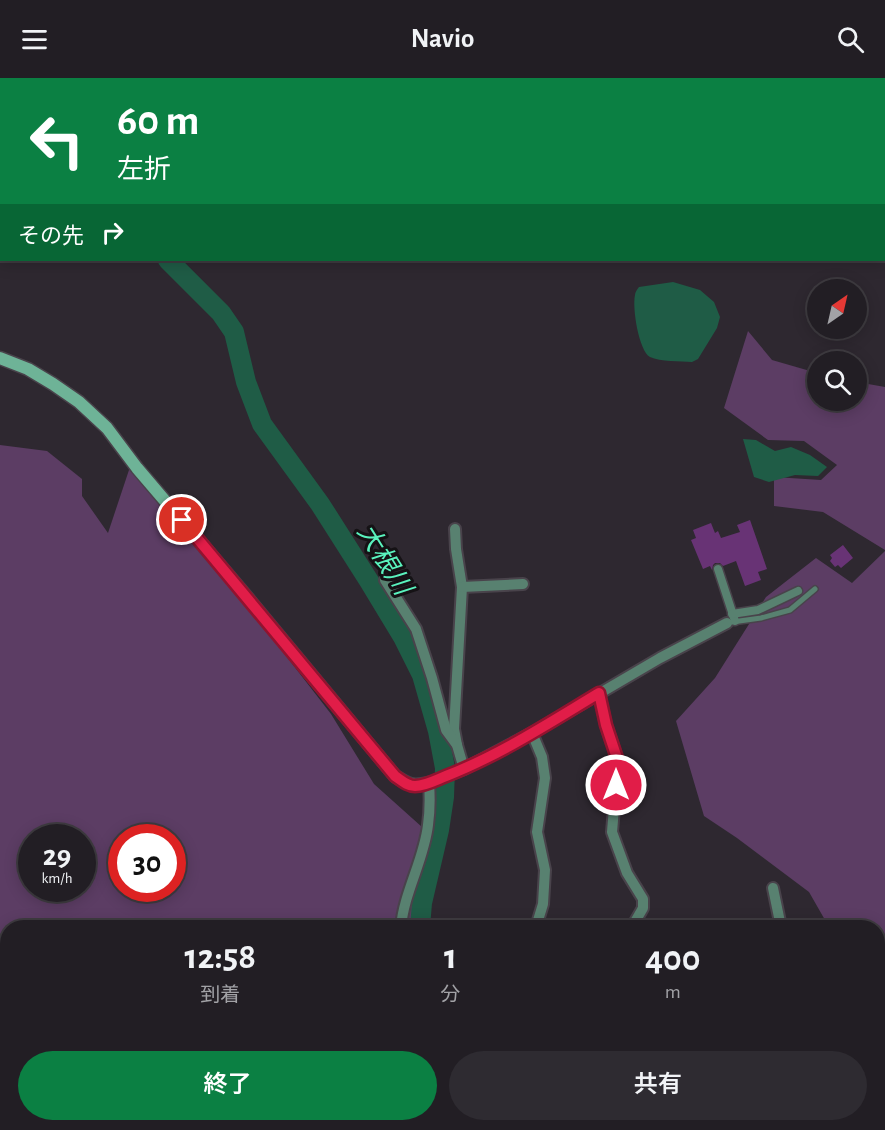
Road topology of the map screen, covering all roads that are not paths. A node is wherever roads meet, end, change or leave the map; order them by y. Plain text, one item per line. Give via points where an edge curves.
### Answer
1 (0, 358) edge
2 (455, 529) dead end
3 (718, 569) dead end
4 (385, 580) dead end
5 (523, 584) dead end
6 (462, 587) junction
7 (815, 589) dead end
8 (798, 591) dead end
9 (732, 619) junction
10 (599, 693) junction
11 (532, 733) junction
12 (457, 745) junction
13 (464, 769) junction
14 (429, 783) junction
15 (773, 888) dead end
16 (402, 920) edge
17 (538, 920) edge
18 (636, 920) edge
19 (780, 920) edge

1 - 14 main road via 28,369 92,413 395,776 417,786
2 - 6 street
3 - 9 street
4 - 12 street via 416,629 446,730
5 - 6 street
6 - 12 street via 454,729
7 - 9 lane via 790,610 761,618
8 - 9 street
9 - 10 street
10 - 11 street
10 - 18 street via 618,761 612,832 627,873 644,899
11 - 13 street
11 - 17 street via 545,778 537,832 545,870
12 - 13 street
13 - 14 street
14 - 16 street via 428,827
15 - 19 street

